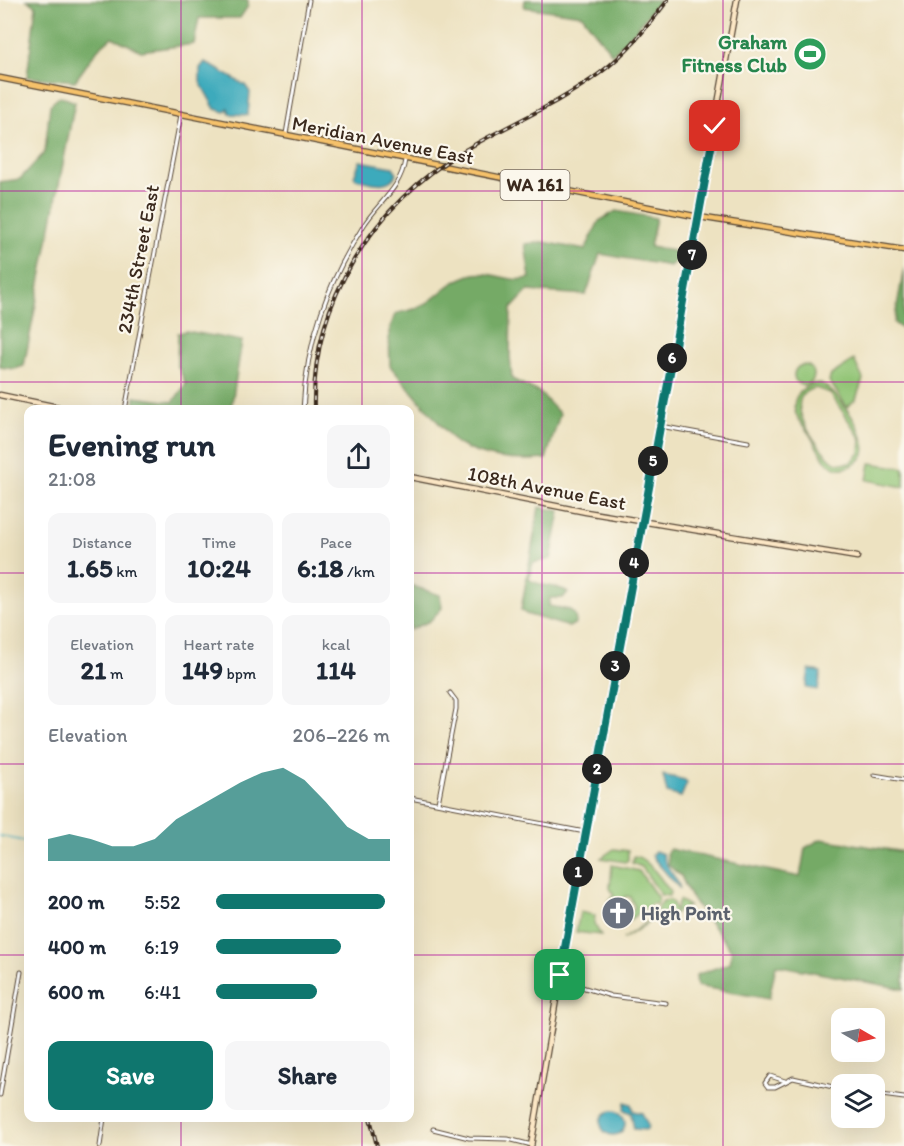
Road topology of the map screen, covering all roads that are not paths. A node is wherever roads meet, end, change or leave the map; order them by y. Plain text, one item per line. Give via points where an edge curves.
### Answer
1 (309, 0) edge
2 (737, 0) edge
3 (0, 78) edge
4 (180, 115) junction
5 (286, 136) junction
6 (405, 160) junction
7 (699, 217) junction
8 (904, 250) edge
9 (0, 395) edge
10 (48, 405) edge
11 (126, 405) edge
12 (304, 405) edge
13 (660, 426) junction
14 (748, 442) dead end
15 (414, 478) edge
16 (642, 521) junction
17 (857, 557) dead end
18 (450, 693) dead end
19 (874, 775) dead end
20 (904, 780) edge
21 (414, 799) edge
22 (438, 803) junction
23 (585, 832) junction
24 (21, 972) dead end
25 (559, 980) junction
26 (666, 1003) dead end
27 (785, 1081) junction
28 (831, 1087) edge
29 (0, 1095) edge
30 (885, 1095) edge
31 (904, 1098) edge
32 (103, 1122) edge
33 (433, 1129) dead end
34 (100, 1146) edge
35 (531, 1146) edge

1 - 5 street
2 - 7 main road
3 - 4 main road, Meridian Avenue East / WA 161
4 - 5 main road, Meridian Avenue East / WA 161
4 - 11 street, 234th Street East
5 - 6 main road, Meridian Avenue East / WA 161
6 - 7 main road, Meridian Avenue East / WA 161
6 - 12 street via 400,181 365,224 329,289 310,349
7 - 8 main road, Meridian Avenue East / WA 161
7 - 13 main road
9 - 10 main road
13 - 14 street
13 - 16 main road
15 - 16 main road, 108th Avenue East
16 - 17 main road, 108th Avenue East
16 - 23 main road
18 - 22 street via 456,709
19 - 20 street
21 - 22 street
22 - 23 street
23 - 25 main road
24 - 29 street
25 - 26 street via 612,996
25 - 35 main road
27 - 27 street via 771,1087 765,1083 770,1076
27 - 28 street via 793,1078
30 - 31 street
32 - 34 street
33 - 35 street

